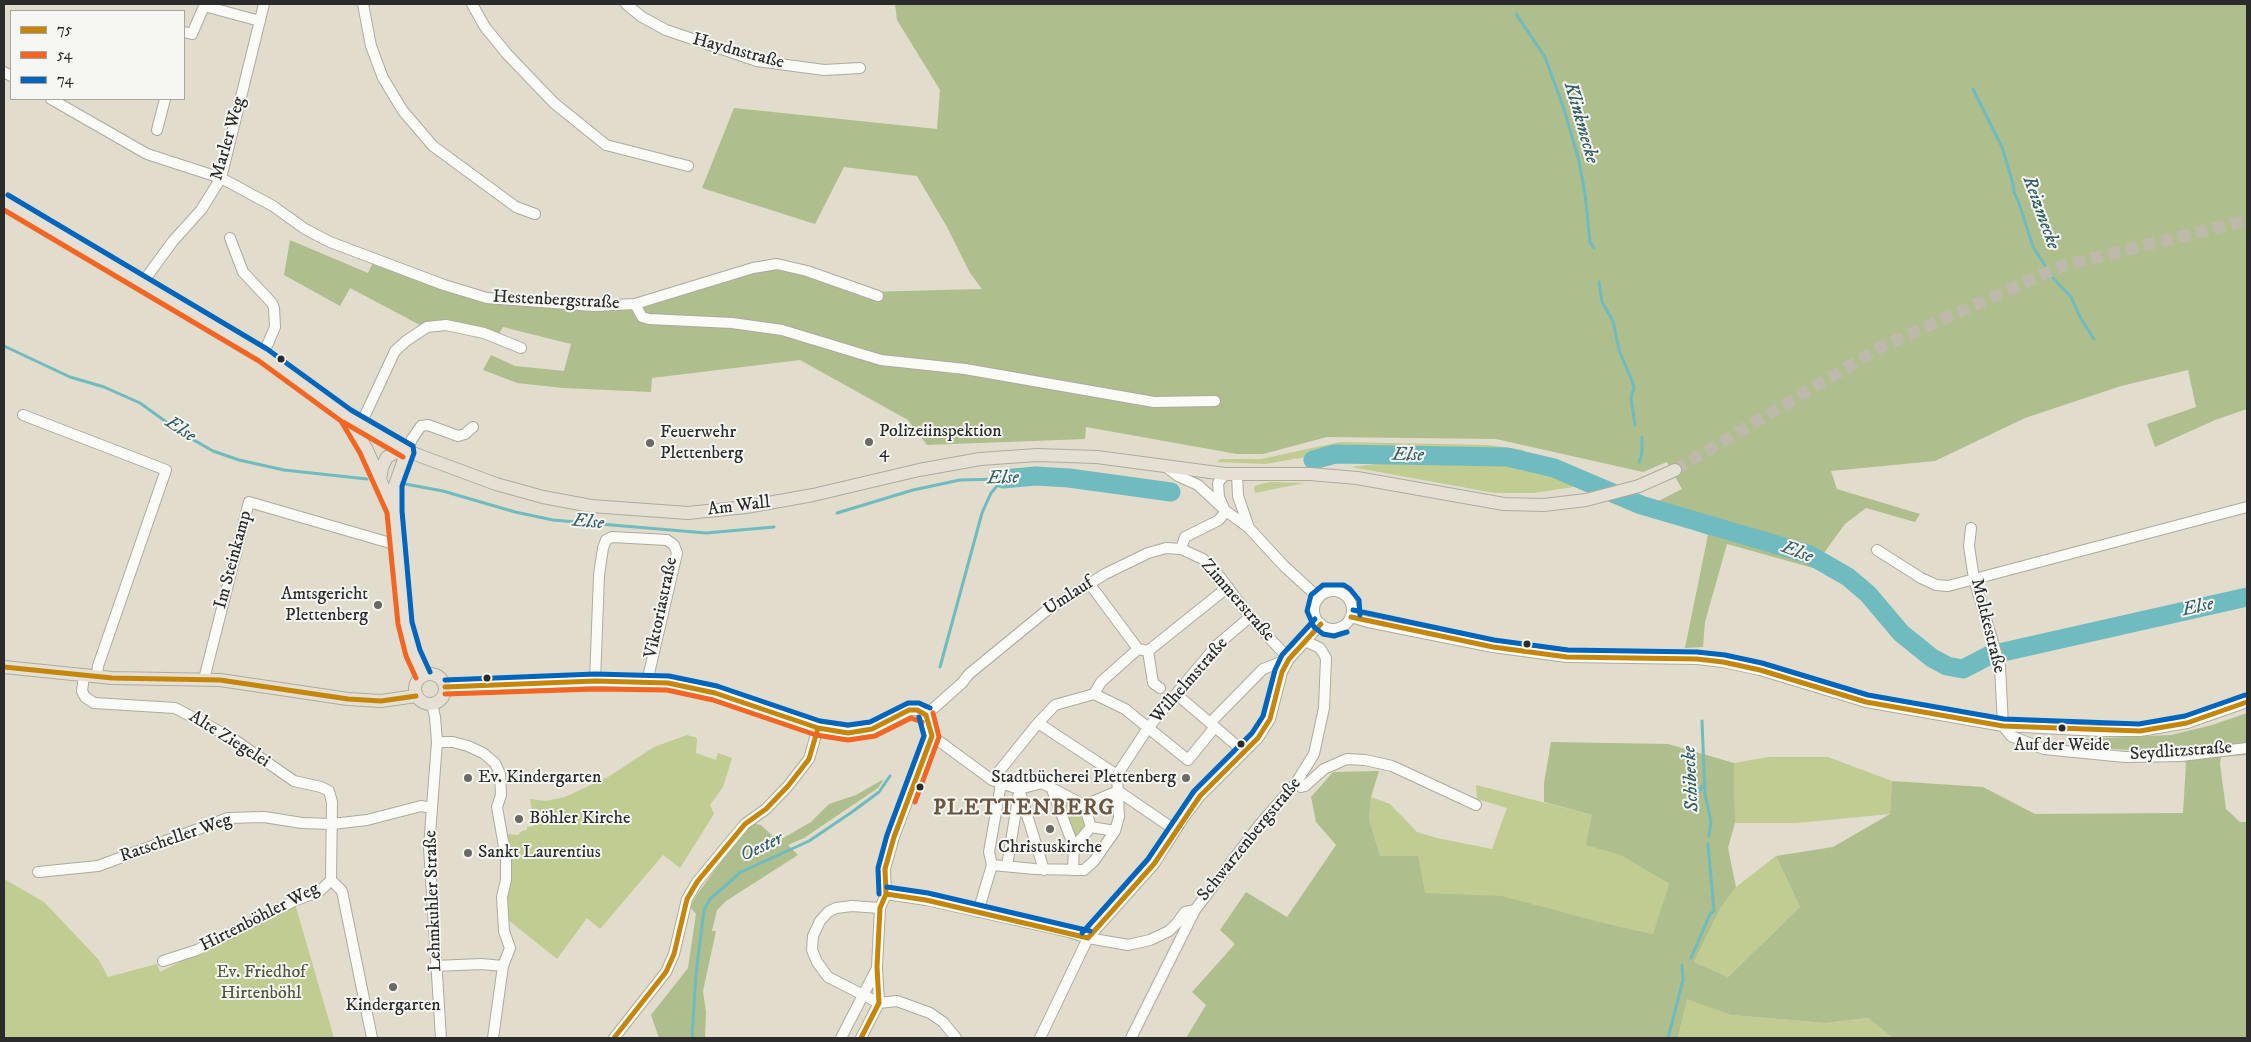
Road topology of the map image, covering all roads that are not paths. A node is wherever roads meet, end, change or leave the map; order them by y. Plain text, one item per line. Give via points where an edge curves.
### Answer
1 (264, 4) edge
2 (364, 4) edge
3 (472, 4) edge
4 (626, 4) edge
5 (205, 5) edge
6 (260, 21) junction
7 (185, 32) edge
8 (860, 68) dead end
9 (53, 100) edge
10 (165, 100) edge
11 (157, 130) dead end
12 (688, 166) dead end
13 (221, 178) junction
14 (4, 201) edge
15 (535, 214) dead end
16 (230, 238) dead end
17 (143, 282) junction
18 (878, 296) dead end
19 (635, 304) junction
20 (521, 348) dead end
21 (264, 355) junction
22 (1215, 401) dead end
23 (23, 415) dead end
24 (347, 416) junction
25 (361, 424) junction
26 (473, 427) dead end
27 (407, 451) junction
28 (1162, 464) junction
29 (1675, 470) tunnel mouth
30 (1231, 474) junction
31 (380, 482) junction
32 (2247, 507) edge
33 (394, 511) junction
34 (1226, 511) junction
35 (1249, 528) junction
36 (1971, 528) dead end
37 (397, 545) junction
38 (1181, 549) junction
39 (1877, 550) dead end
40 (1974, 579) junction
41 (1089, 583) junction
42 (1228, 587) junction
43 (1319, 598) junction
44 (1250, 617) junction
45 (1351, 617) junction
46 (1321, 624) junction
47 (1305, 640) junction
48 (1143, 650) junction
49 (1289, 659) junction
50 (4, 667) edge
51 (423, 675) junction
52 (91, 676) junction
53 (204, 678) junction
54 (595, 681) junction
55 (647, 682) junction
56 (445, 686) junction
57 (1094, 694) junction
58 (1169, 694) junction
59 (416, 696) junction
60 (2247, 702) edge
61 (432, 704) junction
62 (926, 714) junction
63 (1038, 723) junction
64 (1212, 725) junction
65 (2003, 726) junction
66 (818, 728) junction
67 (1148, 728) junction
68 (932, 736) junction
69 (437, 742) junction
70 (2247, 748) edge
71 (1244, 752) junction
72 (1117, 774) junction
73 (996, 782) junction
74 (1296, 783) junction
75 (1051, 787) junction
76 (1019, 789) junction
77 (1118, 791) junction
78 (1084, 805) junction
79 (1476, 805) dead end
80 (432, 808) junction
81 (332, 824) junction
82 (1091, 827) junction
83 (1175, 830) junction
84 (1115, 831) junction
85 (1074, 848) junction
86 (992, 865) junction
87 (1007, 866) junction
88 (1044, 870) junction
89 (1073, 870) junction
90 (38, 872) dead end
91 (331, 880) junction
92 (886, 894) junction
93 (880, 908) junction
94 (1195, 910) junction
95 (978, 912) junction
96 (1088, 938) junction
97 (163, 961) dead end
98 (435, 966) junction
99 (503, 966) junction
100 (877, 967) junction
101 (864, 995) junction
102 (880, 1002) junction
103 (372, 1038) edge
104 (440, 1038) edge
105 (493, 1038) edge
106 (614, 1038) edge
107 (841, 1038) edge
108 (861, 1038) edge
109 (956, 1038) edge
110 (1040, 1038) edge
111 (1132, 1038) edge

1 - 6 street, Marler Weg
2 - 15 street via 371,46 383,78 403,111 439,151 516,207
3 - 12 street via 507,54 554,103 606,146
4 - 8 street, Haydnstraße via 666,30 757,61 824,70
5 - 6 street
5 - 7 street via 192,34
6 - 13 street, Marler Weg
9 - 13 street, Hestenbergstraße via 147,154
10 - 11 street
13 - 17 street, Marler Weg via 201,210
13 - 19 street, Hestenbergstraße via 330,242 444,285 504,300 594,306
14 - 17 main road, Am Wall
16 - 21 street via 243,272 274,308 275,327
17 - 21 main road, Am Wall
18 - 19 street, Hestenbergstraße via 777,264 753,268
19 - 22 street via 642,317 649,319 732,323 782,330 880,360 965,369 1154,402
20 - 25 street via 484,333 446,325 427,327 395,351
21 - 24 main road, Am Wall
23 - 52 street via 166,470 98,666
24 - 25 main road, Am Wall
24 - 31 main road
25 - 27 main road, Am Wall
26 - 27 street via 458,436 428,425 422,426
27 - 28 main road, Am Wall via 549,499 680,513 768,504 919,470 999,457 1098,457
27 - 31 main road via 387,457
27 - 33 main road via 395,485
28 - 30 main road, Am Wall
28 - 34 street, Am Wall via 1198,485
29 - 30 main road via 1639,486 1586,500 1544,505 1504,504 1357,478 1310,474
30 - 34 street via 1218,483
30 - 35 street, Am Wall
31 - 33 main road
32 - 40 street
33 - 37 main road
34 - 35 street, Am Wall
34 - 38 street via 1219,520 1185,537
35 - 43 street, Am Wall
36 - 40 street, Moltkestraße via 1969,546
37 - 51 main road via 408,635
37 - 53 street, Im Steinkamp via 249,502
38 - 41 street, Umlauf via 1166,548 1148,553
38 - 42 street, Zimmerstraße via 1203,559
39 - 40 street via 1936,585 1948,586
40 - 65 street, Moltkestraße via 2000,666
41 - 48 street
41 - 62 street, Umlauf via 1046,611 968,674
42 - 44 street, Zimmerstraße
42 - 48 street
43 - 45 street via 1330,591 1344,594 1352,604
43 - 46 street via 1315,613
44 - 49 street, Zimmerstraße
44 - 58 street, Wilhelmstraße
45 - 46 street via 1338,628
45 - 65 street via 1493,647 1567,657 1722,662 1866,702
46 - 47 street
47 - 49 street
47 - 74 street, Schwarzenbergstraße via 1324,652 1326,691 1314,754
48 - 57 street via 1101,682
48 - 58 street via 1153,683
49 - 64 street via 1263,669
49 - 71 street via 1282,672 1270,719
50 - 52 main road
51 - 56 main road via 437,675
51 - 59 main road via 415,685
52 - 53 main road
52 - 81 street, Alte Ziegelei via 82,691 94,703 175,708 232,738 294,781 329,791
53 - 59 main road via 348,699 381,701
54 - 55 street
54 - 55 street, Viktoriastraße via 599,575 603,548 612,536 667,540 674,545 677,554
54 - 56 street
55 - 66 street via 715,693
56 - 61 main road via 442,698
57 - 63 street via 1055,705
57 - 67 street, Wilhelmstraße via 1124,709
58 - 64 street
58 - 67 street, Wilhelmstraße
59 - 61 main road via 424,703
60 - 65 street via 2187,723 2140,731
61 - 69 street, Lehmkuhler Straße
62 - 66 street via 909,710 863,732
62 - 68 street
63 - 72 street
63 - 73 street
64 - 67 street via 1188,760
64 - 71 street
65 - 70 street, Seydlitzstraße via 2012,736 2044,749 2078,754 2174,756
66 - 106 street via 808,759 788,786 745,824 697,882 684,908 674,954 666,972
67 - 72 street
68 - 73 street
68 - 92 street via 894,837 885,870
69 - 80 street, Lehmkuhler Straße
69 - 99 street via 468,746 491,759 502,781 497,807 506,858 502,897 510,948
71 - 83 street via 1200,796
72 - 77 street
73 - 76 street
73 - 86 street via 990,852
74 - 79 street via 1305,786 1324,769 1347,759 1365,760 1392,766
74 - 94 street, Schwarzenbergstraße via 1223,865
75 - 76 street via 1042,783
75 - 78 street
75 - 85 street
76 - 87 street
76 - 88 street
77 - 78 street
77 - 83 street
77 - 84 street via 1119,817
78 - 82 street
80 - 81 street, Ratscheller Weg via 421,806 367,820
80 - 98 street, Lehmkuhler Straße via 429,847
81 - 90 street, Ratscheller Weg via 302,823 264,816 228,818 98,866
81 - 91 street, Hirtenböhler Weg
82 - 84 street
82 - 85 street
83 - 96 street via 1154,864
84 - 89 street via 1094,861 1084,870
85 - 89 street
86 - 87 street
86 - 95 street
87 - 88 street
88 - 89 street
91 - 97 street, Hirtenböhler Weg via 320,891 294,900 197,950
91 - 103 street via 342,891
92 - 93 street
92 - 95 street
93 - 100 street
93 - 101 street via 836,908 820,921 813,936 812,950 828,977
94 - 96 street via 1184,912 1169,931 1138,944
94 - 111 street, Schwarzenbergstraße
95 - 96 street
96 - 110 street
98 - 99 street
98 - 104 street, Lehmkuhler Straße
99 - 105 street
100 - 101 street
100 - 102 street
101 - 102 street
101 - 107 street
102 - 108 street
102 - 109 street via 897,1001 939,1017

